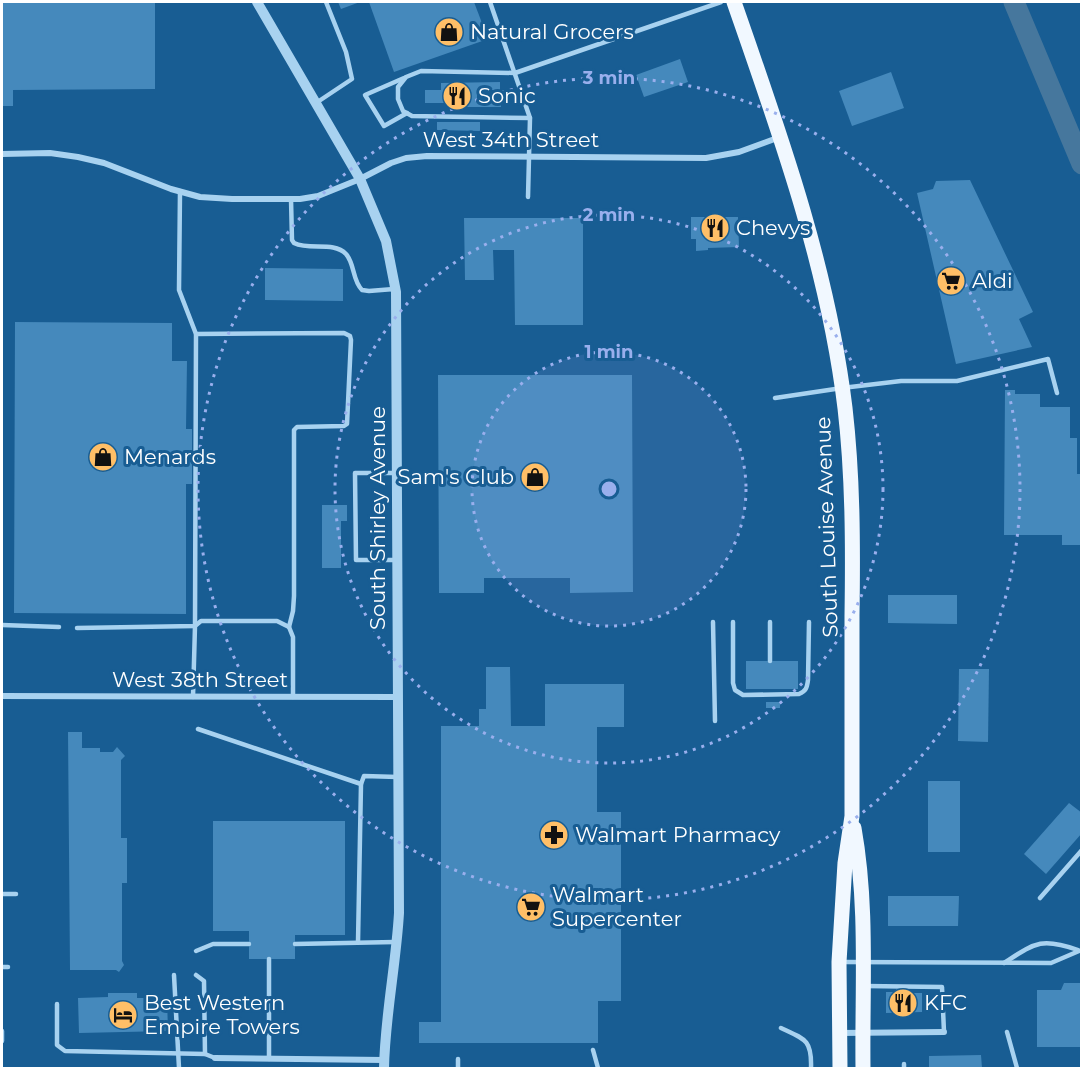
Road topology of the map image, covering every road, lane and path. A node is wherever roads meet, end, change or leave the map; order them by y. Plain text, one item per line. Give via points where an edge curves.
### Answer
1 (257, 2) edge
2 (326, 2) edge
3 (490, 2) edge
4 (721, 2) edge
5 (734, 2) edge
6 (515, 73) junction
7 (406, 77) junction
8 (316, 102) junction
9 (407, 113) junction
10 (530, 118) junction
11 (781, 136) junction
12 (2, 154) edge
13 (529, 156) junction
14 (360, 179) junction
15 (180, 191) junction
16 (528, 197) dead end
17 (291, 199) junction
18 (396, 289) junction
19 (196, 334) junction
20 (842, 388) junction
21 (1057, 393) dead end
22 (775, 398) dead end
23 (398, 473) junction
24 (398, 560) junction
25 (713, 622) dead end
26 (733, 622) dead end
27 (770, 622) dead end
28 (809, 622) dead end
29 (2, 625) edge
30 (195, 626) junction
31 (59, 627) dead end
32 (288, 627) junction
33 (77, 628) dead end
34 (770, 660) dead end
35 (2, 696) edge
36 (193, 697) junction
37 (293, 697) junction
38 (398, 697) junction
39 (715, 721) dead end
40 (198, 729) dead end
41 (398, 777) junction
42 (361, 784) junction
43 (852, 816) junction
44 (1082, 850) edge
45 (2, 894) edge
46 (16, 894) dead end
47 (1040, 898) dead end
48 (358, 942) junction
49 (397, 942) junction
50 (249, 944) dead end
51 (295, 944) dead end
52 (196, 951) dead end
53 (1080, 951) edge
54 (269, 959) dead end
55 (839, 962) junction
56 (862, 962) junction
57 (1004, 963) junction
58 (174, 975) dead end
59 (195, 975) dead end
60 (862, 986) junction
61 (57, 1004) dead end
62 (781, 1028) dead end
63 (2, 1031) edge
64 (944, 1032) joint
65 (1006, 1032) dead end
66 (839, 1033) junction
67 (862, 1033) junction
68 (2, 1041) edge
69 (593, 1050) dead end
70 (178, 1053) junction
71 (206, 1054) junction
72 (215, 1058) joint
73 (269, 1059) junction
74 (458, 1059) dead end
75 (384, 1064) edge
76 (179, 1068) edge
77 (458, 1068) edge
78 (598, 1068) edge
79 (811, 1068) edge
80 (840, 1068) edge
81 (863, 1068) edge
82 (1017, 1068) edge

1 - 8 street, South Shirley Avenue
2 - 8 lane via 352,79
3 - 6 lane
4 - 6 lane
5 - 11 main road, South Louise Avenue
6 - 7 lane via 421,71
6 - 10 lane
7 - 9 lane via 398,87 398,99
7 - 9 lane via 365,95 384,126
8 - 14 street, South Shirley Avenue
9 - 10 lane
10 - 13 lane
11 - 13 street, West 34th Street via 739,152 705,158
11 - 20 main road, South Louise Avenue via 824,286
12 - 15 street, West 34th Street via 78,157
13 - 14 street, West 34th Street via 406,158
13 - 16 lane
14 - 17 street, West 34th Street via 318,196
14 - 18 street, South Shirley Avenue via 386,241
15 - 17 street, West 34th Street via 200,197
15 - 19 lane via 179,290
17 - 18 lane via 294,243 340,250 349,259 362,290
18 - 23 street, South Shirley Avenue
19 - 30 lane
19 - 32 lane via 344,333 351,340 347,424 294,430 294,596
20 - 21 lane via 901,381 957,381 1048,359
20 - 22 lane
20 - 43 main road, South Louise Avenue via 852,519
23 - 24 street, South Shirley Avenue
23 - 24 lane via 356,473 356,560
24 - 38 street, South Shirley Avenue
25 - 39 lane
26 - 28 lane via 733,683 742,695 770,691 799,694 807,688
27 - 34 lane
29 - 31 lane
30 - 32 lane via 201,621 277,621
30 - 33 lane
30 - 36 lane
32 - 37 lane via 293,638
35 - 36 street, West 38th Street
36 - 37 street, West 38th Street
37 - 38 street, West 38th Street
38 - 41 street, South Shirley Avenue
40 - 42 lane
41 - 42 lane via 364,777
41 - 49 street, South Shirley Avenue
42 - 48 lane
43 - 55 main road, South Louise Avenue via 844,863
43 - 56 main road, South Louise Avenue via 860,862
44 - 47 lane
45 - 46 lane
48 - 49 lane
48 - 51 lane
49 - 75 street, South Shirley Avenue
50 - 52 lane via 213,944
53 - 57 lane via 1051,963
53 - 57 lane via 1056,942 1033,945
54 - 73 lane
55 - 56 lane
55 - 66 main road, South Louise Avenue
56 - 57 lane
56 - 60 main road, South Louise Avenue
58 - 70 lane
59 - 71 lane via 204,981
60 - 64 lane via 942,987
60 - 67 main road, South Louise Avenue
61 - 70 lane via 57,1045 65,1051
62 - 79 lane via 804,1039 812,1050
63 - 68 lane
64 - 67 street
65 - 82 lane
66 - 67 street
66 - 80 main road, South Louise Avenue
67 - 81 main road, South Louise Avenue
69 - 78 lane
70 - 71 lane
70 - 76 lane
71 - 72 lane
72 - 73 street
73 - 75 street
74 - 77 lane

